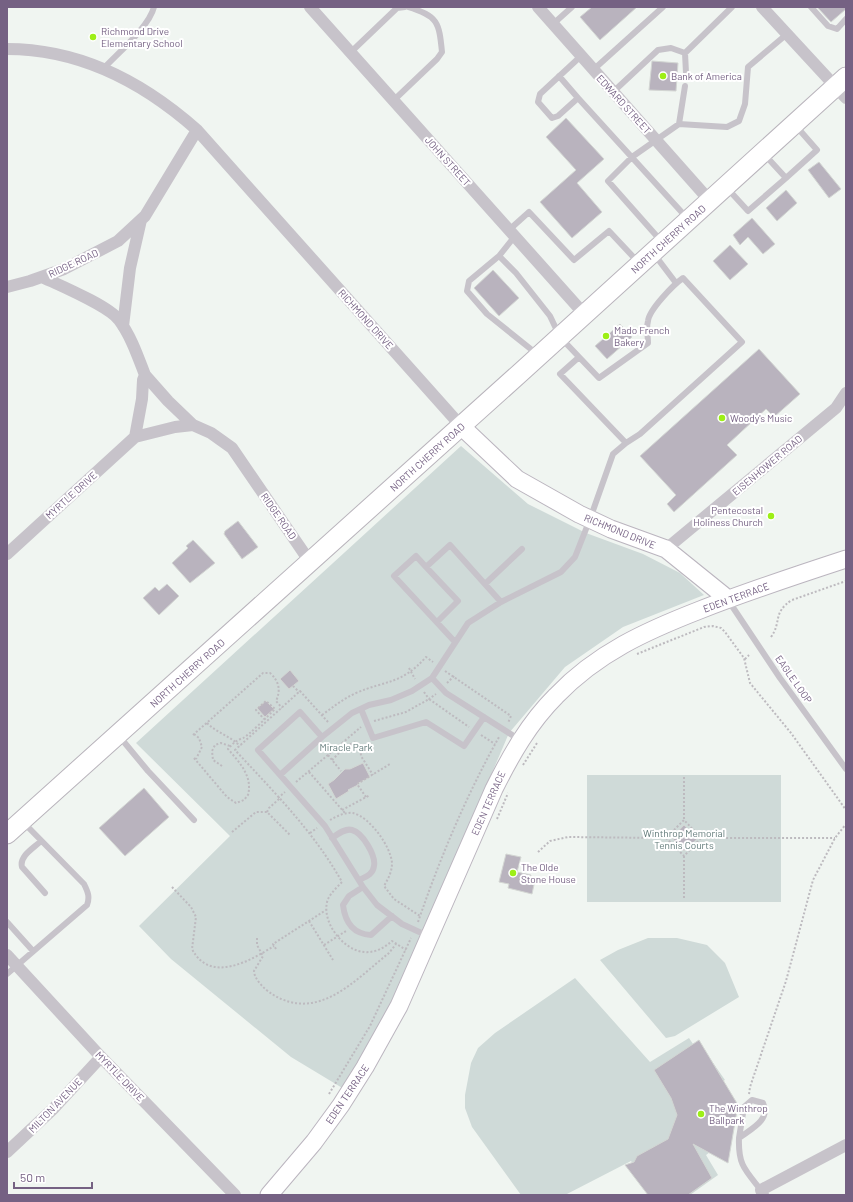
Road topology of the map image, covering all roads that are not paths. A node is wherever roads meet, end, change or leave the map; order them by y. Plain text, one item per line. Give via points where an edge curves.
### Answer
1 (154, 7) edge
2 (310, 7) edge
3 (405, 7) edge
4 (408, 7) edge
5 (538, 7) edge
6 (572, 7) edge
7 (663, 7) edge
8 (732, 7) edge
9 (762, 7) edge
10 (812, 7) edge
11 (846, 19) edge
12 (553, 24) junction
13 (787, 34) junction
14 (7, 49) edge
15 (351, 52) junction
16 (685, 53) junction
17 (581, 56) junction
18 (104, 68) junction
19 (594, 70) junction
20 (686, 73) dead end
21 (559, 76) junction
22 (685, 86) dead end
23 (842, 87) edge
24 (613, 92) junction
25 (578, 98) junction
26 (394, 100) junction
27 (680, 124) junction
28 (794, 124) junction
29 (197, 130) junction
30 (655, 140) junction
31 (762, 153) junction
32 (632, 157) junction
33 (786, 178) junction
34 (726, 187) junction
35 (710, 201) junction
36 (141, 220) junction
37 (689, 220) junction
38 (512, 233) junction
39 (652, 253) junction
40 (499, 256) junction
41 (42, 277) junction
42 (676, 283) junction
43 (7, 287) edge
44 (585, 315) junction
45 (123, 326) junction
46 (560, 337) junction
47 (540, 356) junction
48 (578, 358) junction
49 (145, 375) junction
50 (846, 393) edge
51 (193, 424) junction
52 (461, 426) junction
53 (135, 437) junction
54 (626, 443) junction
55 (590, 519) junction
56 (522, 549) dead end
57 (666, 549) junction
58 (7, 554) edge
59 (846, 559) edge
60 (310, 562) junction
61 (426, 566) junction
62 (485, 584) junction
63 (728, 599) junction
64 (501, 602) junction
65 (437, 622) junction
66 (456, 642) junction
67 (432, 678) junction
68 (361, 709) junction
69 (484, 717) junction
70 (118, 735) junction
71 (322, 737) junction
72 (520, 740) junction
73 (846, 769) edge
74 (280, 775) junction
75 (194, 820) dead end
76 (22, 821) junction
77 (7, 834) edge
78 (332, 838) junction
79 (41, 841) junction
80 (359, 880) junction
81 (363, 888) junction
82 (45, 893) dead end
83 (392, 916) junction
84 (7, 922) edge
85 (429, 937) junction
86 (33, 951) junction
87 (7, 954) edge
88 (17, 966) junction
89 (7, 974) edge
90 (101, 1057) junction
91 (740, 1138) junction
92 (846, 1145) edge
93 (7, 1152) edge
94 (762, 1192) edge
95 (235, 1195) edge
96 (269, 1195) edge

1 - 18 lane via 146,25
2 - 15 street, JOHN STREET
3 - 15 lane via 397,8
4 - 26 lane via 426,12 437,24 442,52
5 - 12 street, EDWARD STREET
6 - 12 lane
7 - 19 lane
8 - 16 lane
9 - 13 street
10 - 11 lane via 828,26 837,29
12 - 17 street, EDWARD STREET
13 - 23 street
13 - 27 lane via 748,67 745,104 739,121 727,128
14 - 18 street, RICHMOND DRIVE via 50,53
15 - 26 street, JOHN STREET
16 - 20 lane
16 - 24 lane via 671,48 658,50
17 - 19 street, EDWARD STREET
17 - 21 lane
18 - 29 street, RICHMOND DRIVE via 144,88
19 - 24 street, EDWARD STREET
21 - 25 lane
21 - 25 lane via 540,94 538,102 552,118 558,116
22 - 27 lane
23 - 28 main road, NORTH CHERRY ROAD
24 - 30 street, EDWARD STREET
25 - 32 lane
26 - 38 street, JOHN STREET
27 - 30 lane
28 - 31 main road, NORTH CHERRY ROAD
28 - 33 lane via 817,150
29 - 36 street, RIDGE ROAD
29 - 52 street, RICHMOND DRIVE
30 - 32 lane
30 - 35 street, EDWARD STREET
31 - 33 lane
31 - 34 main road, NORTH CHERRY ROAD
32 - 37 lane
32 - 39 lane via 608,181
33 - 34 lane via 748,211
34 - 35 main road, NORTH CHERRY ROAD
35 - 37 main road, NORTH CHERRY ROAD
36 - 41 street, RIDGE ROAD via 118,241 64,269
36 - 45 street, RIDGE ROAD via 130,268
37 - 39 main road, NORTH CHERRY ROAD
38 - 39 lane via 529,212 574,260 609,231
38 - 40 lane
38 - 44 street, JOHN STREET
39 - 42 lane
39 - 44 main road, NORTH CHERRY ROAD
40 - 46 lane via 550,316
40 - 47 lane via 469,281 467,291 487,314
41 - 43 street
41 - 45 street, RIDGE ROAD via 94,302 119,319
42 - 48 lane via 663,296 648,320 648,343 631,357 599,378
42 - 54 lane via 683,278 742,342 640,434
44 - 46 main road, NORTH CHERRY ROAD
45 - 49 street, RIDGE ROAD
46 - 47 main road, NORTH CHERRY ROAD
46 - 48 lane
47 - 52 main road, NORTH CHERRY ROAD
48 - 54 lane via 560,374
49 - 51 street, RIDGE ROAD
49 - 53 street, RIDGE ROAD
50 - 57 street, EISENHOWER ROAD via 836,408
51 - 53 street
51 - 60 street, RIDGE ROAD via 212,433 232,448
52 - 55 street, RICHMOND DRIVE via 517,479
52 - 60 main road, NORTH CHERRY ROAD
53 - 58 street, MYRTLE DRIVE
54 - 55 lane via 613,454
55 - 57 street, RICHMOND DRIVE
55 - 64 lane via 575,557 561,572
56 - 62 lane
57 - 63 street, RICHMOND DRIVE
59 - 63 street, EDEN TERRACE
60 - 70 main road, NORTH CHERRY ROAD
61 - 62 lane via 450,545
61 - 65 lane via 458,601
61 - 65 lane via 416,556 394,576
62 - 64 lane
63 - 72 street, EDEN TERRACE via 647,631 614,648 556,695
63 - 73 lane, EAGLE LOOP via 780,678
64 - 66 lane via 468,623
65 - 66 lane
66 - 67 lane
67 - 68 lane via 412,691
67 - 69 lane via 446,693
68 - 69 lane via 373,738 426,722 464,746
68 - 71 lane
69 - 72 lane
70 - 75 lane
70 - 76 main road, NORTH CHERRY ROAD
71 - 74 lane
71 - 74 lane via 300,712 258,750
72 - 85 street, EDEN TERRACE via 494,789
74 - 78 lane via 325,826
76 - 77 main road, NORTH CHERRY ROAD
76 - 79 lane
78 - 80 lane
78 - 80 lane via 344,831 352,830 360,835 373,856 374,866 371,874
79 - 82 lane via 21,862 22,867
79 - 86 lane via 84,884 89,900
80 - 81 lane
81 - 83 lane via 377,905
81 - 83 lane via 349,896 343,905 344,915 360,935 371,936
83 - 85 lane via 402,924
84 - 86 lane
85 - 96 street, EDEN TERRACE via 399,1006 365,1067 314,1142
86 - 88 lane
87 - 88 street, MYRTLE DRIVE
88 - 89 lane
88 - 90 street, MYRTLE DRIVE
90 - 93 street, MILTON AVENUE via 54,1108
90 - 95 street, MYRTLE DRIVE
91 - 91 lane via 763,1120 763,1103 751,1101 744,1107
91 - 94 lane via 739,1154 743,1168
92 - 94 street

